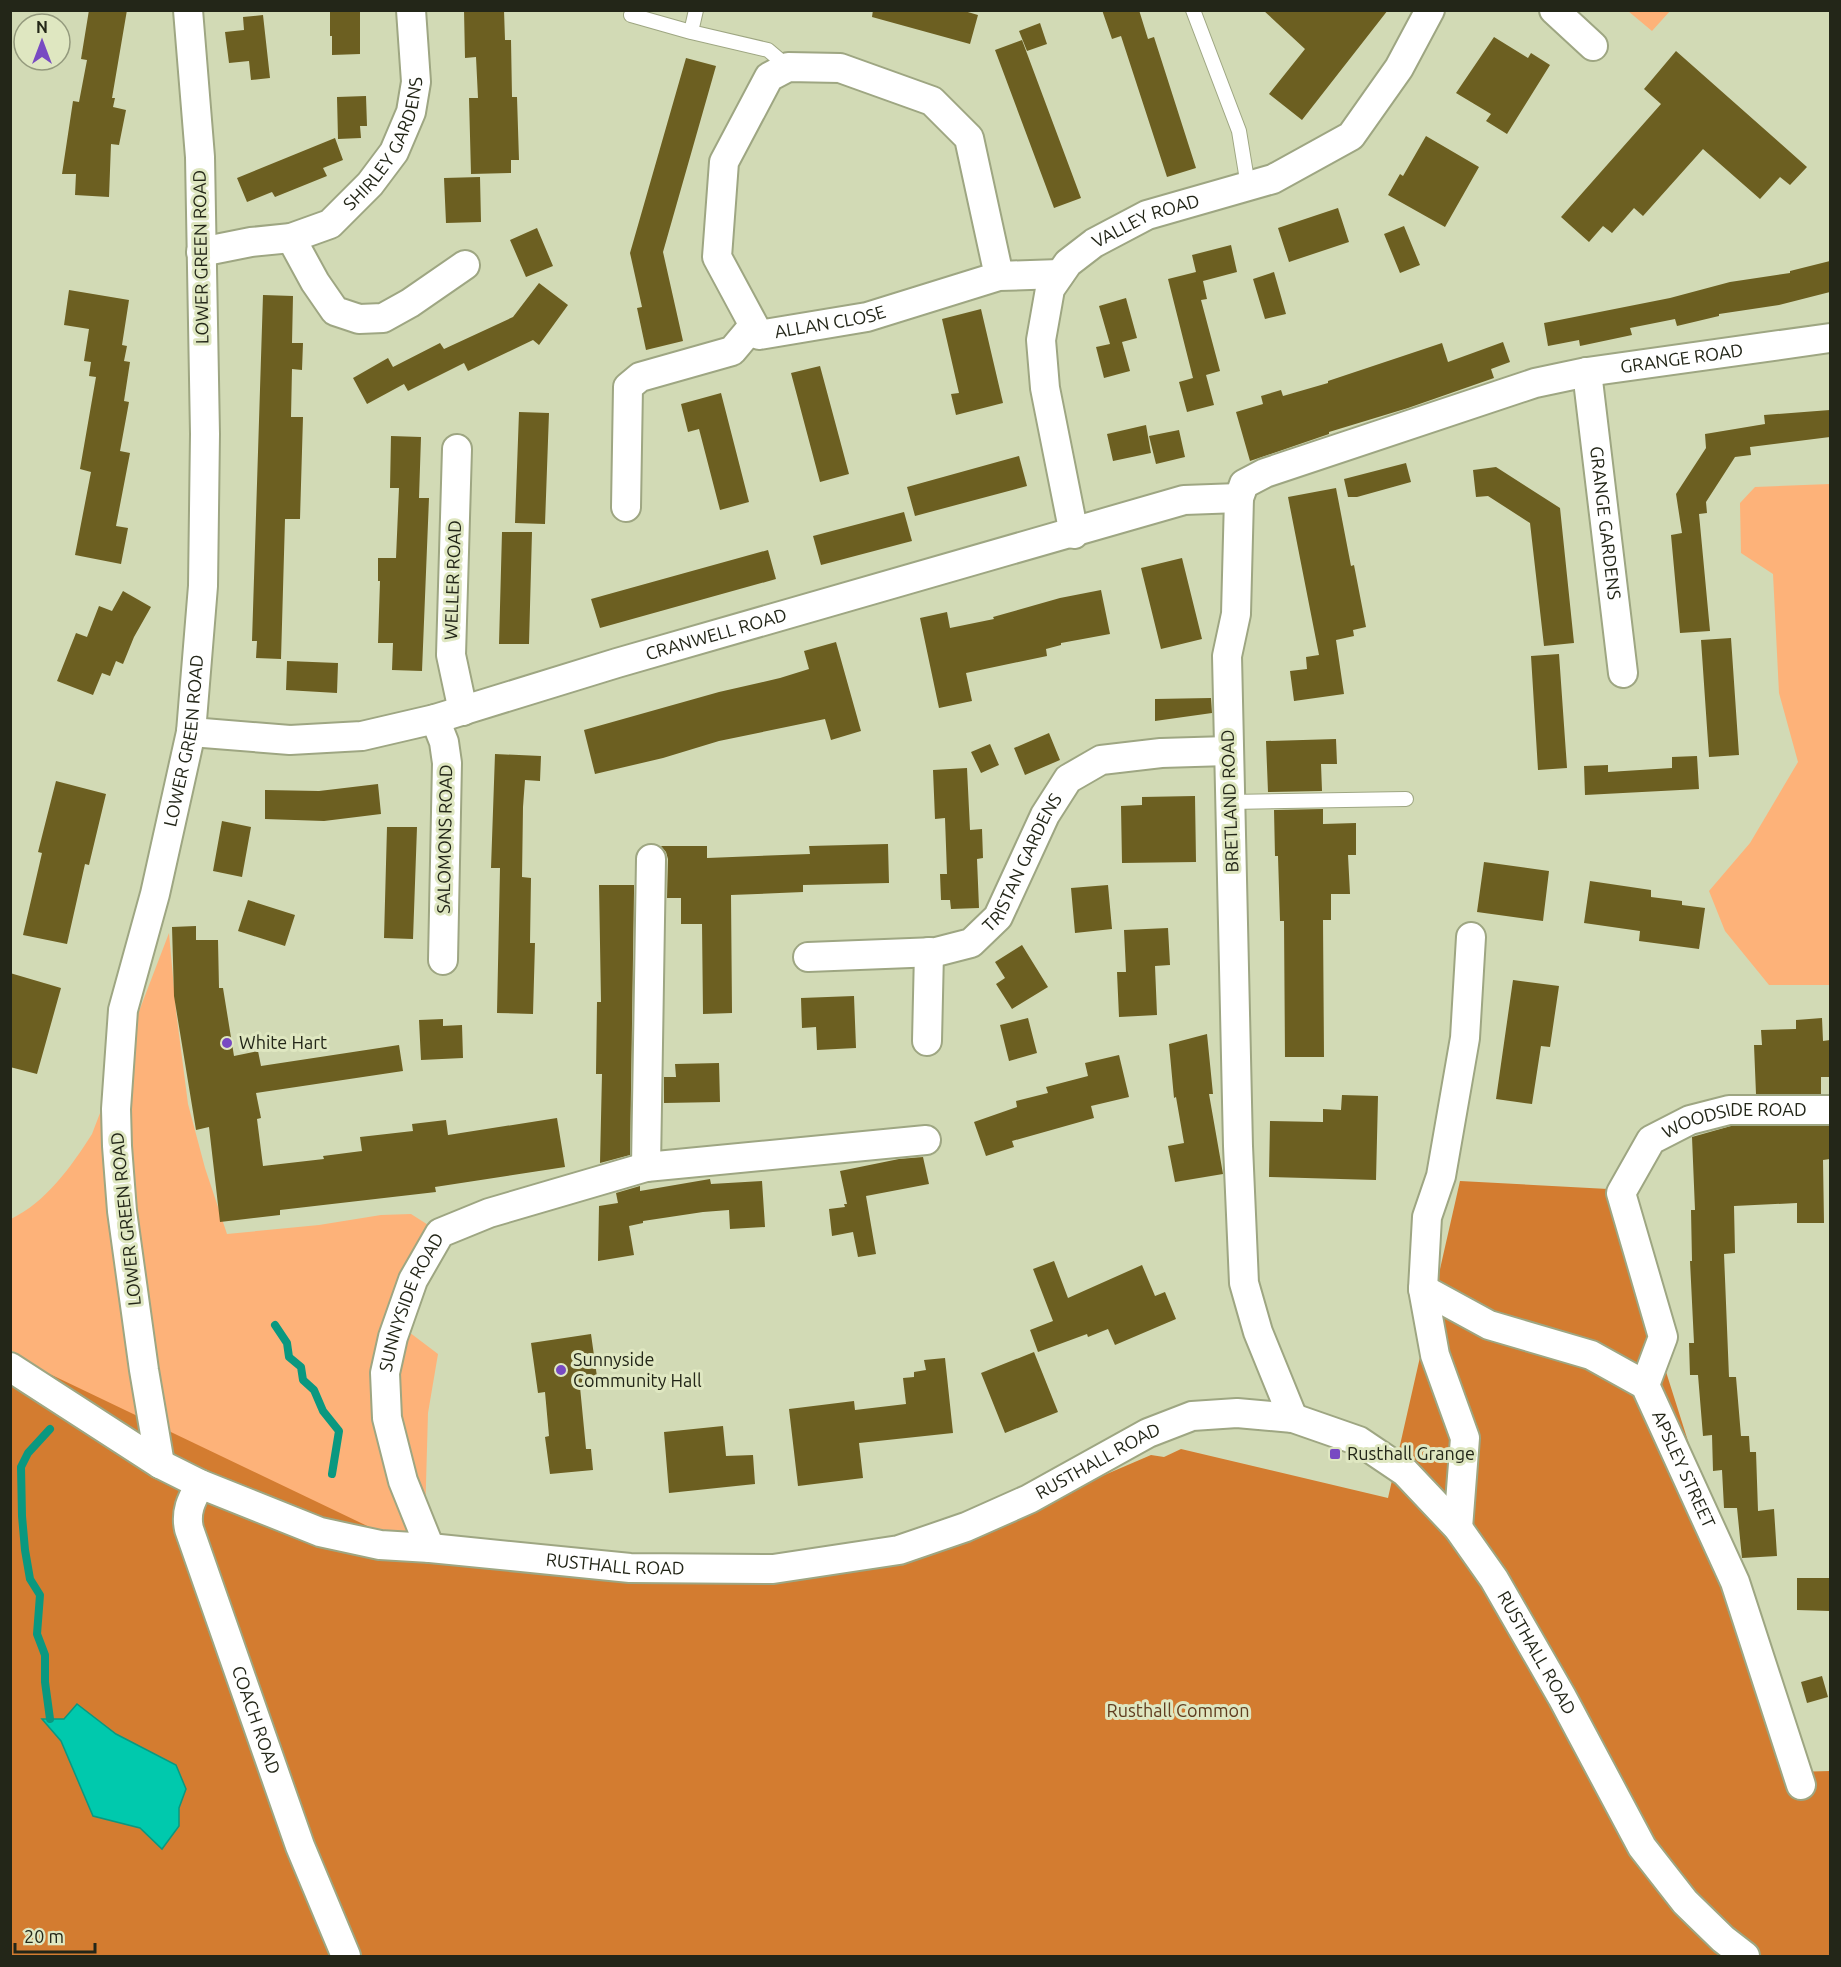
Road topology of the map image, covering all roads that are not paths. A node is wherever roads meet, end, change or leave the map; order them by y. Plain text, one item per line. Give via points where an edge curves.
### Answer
1 (188, 10) edge
2 (411, 10) edge
3 (696, 10) edge
4 (1193, 10) edge
5 (1430, 10) edge
6 (1554, 10) edge
7 (631, 15) dead end
8 (691, 32) junction
9 (1593, 46) dead end
10 (788, 67) junction
11 (1248, 186) junction
12 (291, 238) junction
13 (201, 252) junction
14 (465, 265) dead end
15 (1060, 274) junction
16 (999, 276) junction
17 (753, 327) junction
18 (1830, 338) edge
19 (1587, 372) junction
20 (457, 448) dead end
21 (1239, 498) junction
22 (626, 507) dead end
23 (1074, 534) junction
24 (1623, 673) dead end
25 (463, 711) junction
26 (435, 719) junction
27 (191, 732) junction
28 (1228, 751) junction
29 (1406, 800) dead end
30 (1231, 802) junction
31 (651, 859) dead end
32 (1471, 937) dead end
33 (929, 952) junction
34 (808, 957) dead end
35 (443, 960) dead end
36 (927, 1041) dead end
37 (1830, 1110) edge
38 (926, 1140) dead end
39 (646, 1167) junction
40 (1423, 1289) junction
41 (10, 1367) edge
42 (1645, 1385) junction
43 (1293, 1418) junction
44 (160, 1464) junction
45 (200, 1484) junction
46 (1458, 1528) junction
47 (430, 1548) junction
48 (1801, 1785) dead end
49 (346, 1956) edge
50 (1745, 1956) edge

1 - 13 street, LOWER GREEN ROAD via 200,157
2 - 12 street, SHIRLEY GARDENS via 416,82 411,112 394,152 370,184 330,224
3 - 8 lane
4 - 11 lane via 1239,131
5 - 11 street, VALLEY ROAD via 1399,68 1351,136 1273,179
6 - 9 street
7 - 8 lane
8 - 10 lane via 768,50
10 - 16 street via 840,68 932,101 969,138
10 - 17 street, ALLAN CLOSE via 769,77 724,162 717,257
11 - 15 street, VALLEY ROAD via 1147,215 1094,243
12 - 13 street, SHIRLEY GARDENS
12 - 14 street via 335,311 359,319 383,318
13 - 27 street, LOWER GREEN ROAD via 203,586
15 - 16 street, ALLAN CLOSE
15 - 23 street, VALLEY ROAD via 1050,289 1041,340 1045,388
16 - 17 street, ALLAN CLOSE via 867,317 759,335
17 - 22 street via 732,351 640,377 628,387
18 - 19 street, GRANGE ROAD
19 - 21 street, GRANGE ROAD via 1535,383 1265,473 1244,484
19 - 24 street, GRANGE GARDENS
20 - 25 street, WELLER ROAD via 451,655
21 - 23 street, CRANWELL ROAD via 1184,500
21 - 28 street, BRETLAND ROAD via 1236,614 1227,656
23 - 25 street, CRANWELL ROAD via 617,663
25 - 26 street, CRANWELL ROAD
26 - 27 street, CRANWELL ROAD via 362,736 290,740
26 - 35 street, SALOMONS ROAD via 447,763
27 - 44 street, LOWER GREEN ROAD via 155,894 123,1010 116,1109 122,1211
28 - 30 street, BRETLAND ROAD
28 - 33 street, TRISTAN GARDENS via 1101,760 1068,779 1045,814 998,918 971,943
29 - 30 lane
30 - 43 street, BRETLAND ROAD via 1244,1283 1258,1332
31 - 39 street
32 - 40 street via 1466,1038 1442,1176 1427,1217
33 - 34 street, TRISTAN GARDENS
33 - 36 street
37 - 42 street, WOODSIDE ROAD via 1729,1110 1690,1120 1651,1140 1621,1193 1663,1337
38 - 39 street, SUNNYSIDE ROAD
39 - 47 street, SUNNYSIDE ROAD via 489,1213 440,1233 412,1280 385,1373 387,1418 403,1481
40 - 42 street via 1489,1325 1591,1355
40 - 46 street via 1435,1355 1466,1438
41 - 44 street, RUSTHALL ROAD
42 - 48 street, APSLEY STREET via 1735,1582
43 - 46 street, RUSTHALL ROAD via 1359,1441 1405,1472
43 - 47 street, RUSTHALL ROAD via 1237,1413 1192,1416 1148,1433 1029,1499 966,1527 898,1550 773,1569 630,1568
44 - 45 street, RUSTHALL ROAD
45 - 47 street, RUSTHALL ROAD via 320,1532 380,1545
45 - 49 street, COACH ROAD via 189,1506 189,1529 300,1846
46 - 50 street, RUSTHALL ROAD via 1494,1579 1642,1846 1685,1902

